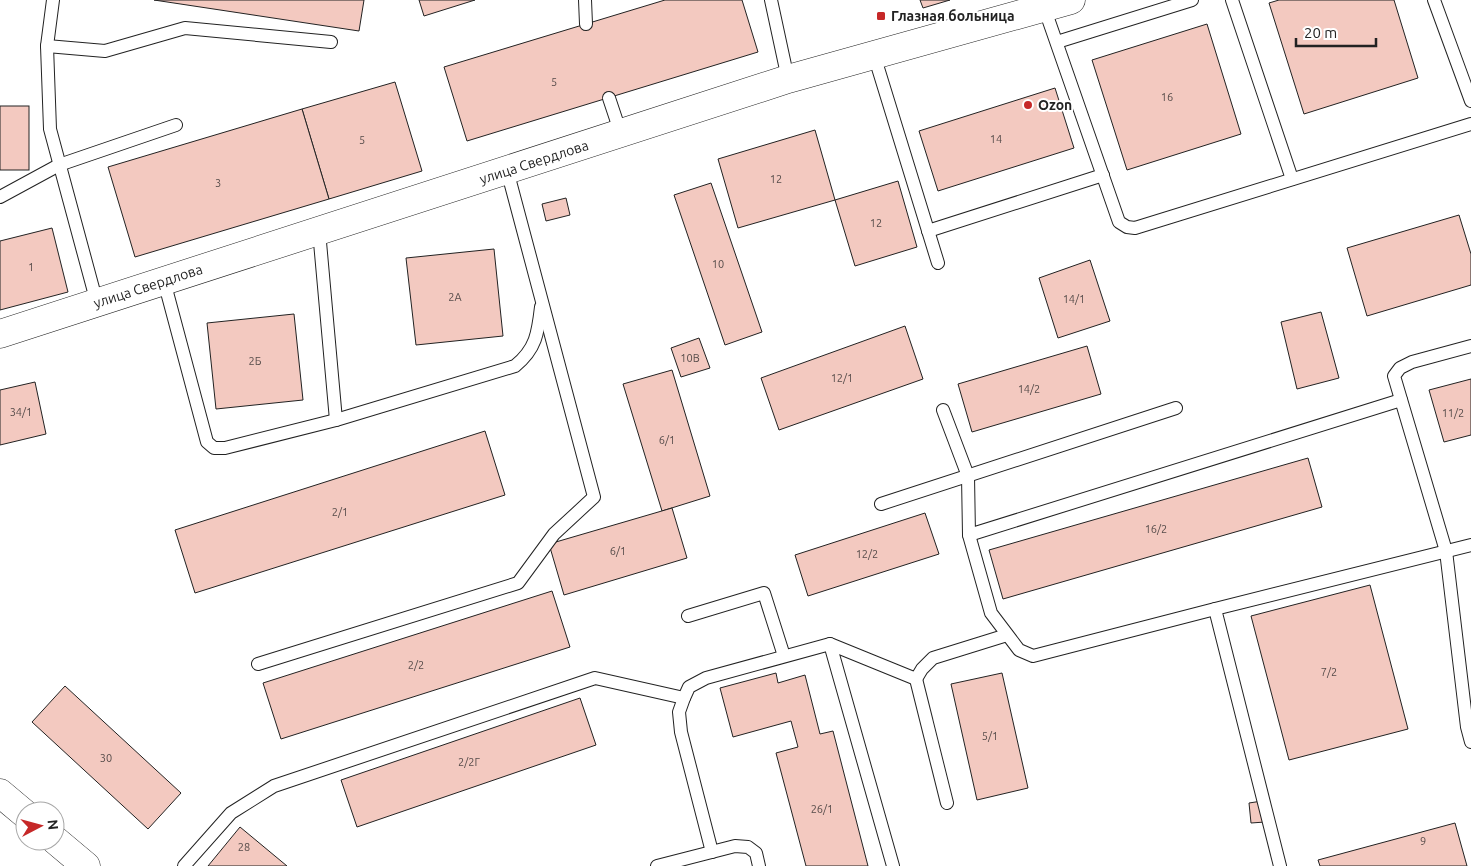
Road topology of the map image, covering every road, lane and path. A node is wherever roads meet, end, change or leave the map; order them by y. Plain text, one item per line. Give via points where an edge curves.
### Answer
1 (54, 0) edge
2 (585, 0) edge
3 (771, 0) edge
4 (1070, 0) edge
5 (1192, 0) edge
6 (1232, 0) edge
7 (1434, 0) edge
8 (1044, 7) junction
9 (586, 24) dead end
10 (331, 42) dead end
11 (1057, 42) junction
12 (48, 46) junction
13 (874, 55) junction
14 (788, 79) junction
15 (609, 98) dead end
16 (1470, 98) edge
17 (1471, 124) edge
18 (176, 125) dead end
19 (621, 134) junction
20 (59, 165) junction
21 (507, 170) junction
22 (1103, 175) junction
23 (1292, 179) junction
24 (0, 197) edge
25 (319, 231) junction
26 (928, 231) junction
27 (938, 263) dead end
28 (164, 282) junction
29 (542, 302) junction
30 (97, 303) junction
31 (0, 334) edge
32 (1471, 346) edge
33 (1401, 400) junction
34 (1176, 408) dead end
35 (943, 410) dead end
36 (336, 420) junction
37 (968, 476) junction
38 (881, 504) dead end
39 (969, 535) junction
40 (1471, 545) edge
41 (1446, 551) junction
42 (1215, 609) junction
43 (688, 616) dead end
44 (1007, 635) junction
45 (830, 644) junction
46 (784, 656) junction
47 (258, 664) dead end
48 (916, 679) junction
49 (684, 698) junction
50 (1469, 726) edge
51 (1471, 742) edge
52 (0, 793) edge
53 (947, 803) dead end
54 (15, 806) edge
55 (65, 848) edge
56 (712, 852) junction
57 (86, 866) edge
58 (184, 866) edge
59 (657, 866) edge
60 (759, 866) edge
61 (893, 866) edge
62 (1280, 866) edge

1 - 12 lane
2 - 9 lane
3 - 14 lane
4 - 8 main road, улица Свердлова
5 - 11 lane
6 - 23 lane
7 - 16 lane
8 - 11 lane
8 - 13 main road, улица Свердлова
10 - 12 lane via 185,28 106,51
11 - 22 lane
12 - 20 lane via 50,129
13 - 14 main road, улица Свердлова
13 - 26 lane
14 - 19 main road, улица Свердлова
15 - 19 lane
17 - 23 lane
18 - 20 lane
19 - 21 main road, улица Свердлова
20 - 24 lane
20 - 30 lane
21 - 25 main road, улица Свердлова
21 - 29 lane
22 - 23 lane via 1119,222 1134,228
22 - 26 lane
25 - 28 main road, улица Свердлова
25 - 36 lane
26 - 27 lane
28 - 30 main road, улица Свердлова
28 - 36 lane via 207,442 214,448
29 - 36 lane via 535,343 515,366
29 - 47 lane via 594,497 554,534 518,583
30 - 31 main road, улица Свердлова
32 - 33 lane via 1400,368 1394,376
33 - 39 lane
33 - 41 lane
34 - 37 lane
35 - 37 lane
37 - 38 lane
37 - 39 lane
39 - 44 lane via 991,613
40 - 41 lane
41 - 42 lane
41 - 50 lane
42 - 44 lane via 1033,656 1019,650
42 - 62 lane
43 - 46 lane via 764,593
44 - 48 lane via 933,658
45 - 46 lane
45 - 48 lane
45 - 61 lane
46 - 49 lane via 706,678 689,687
48 - 53 lane
49 - 56 lane via 679,712 681,732
49 - 58 lane via 595,678 274,786 231,813
50 - 51 lane
52 - 54 main road
55 - 57 main road
56 - 59 lane
56 - 60 lane via 735,846 748,847 756,853

